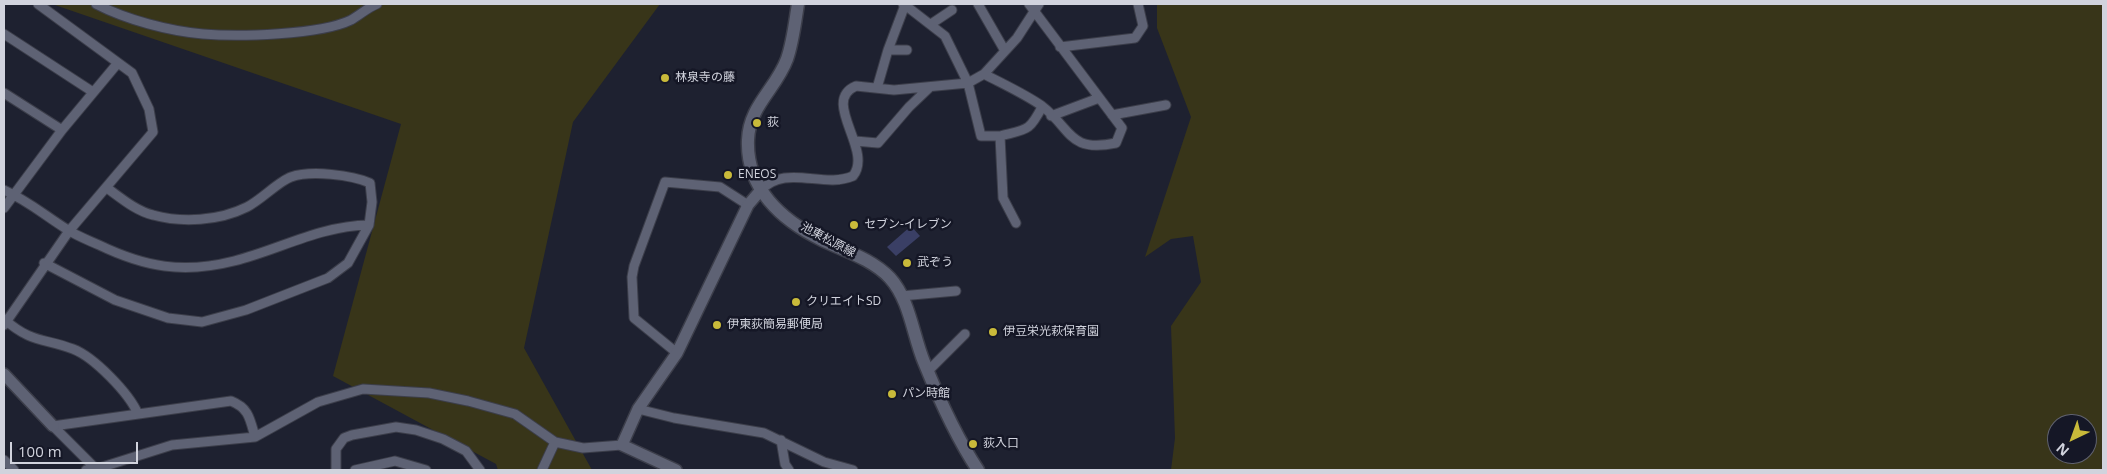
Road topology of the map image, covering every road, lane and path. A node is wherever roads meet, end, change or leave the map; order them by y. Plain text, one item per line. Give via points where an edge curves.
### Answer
1 (38, 4) edge
2 (96, 4) edge
3 (377, 4) edge
4 (798, 4) edge
5 (978, 4) edge
6 (1028, 4) edge
7 (1039, 4) edge
8 (1138, 4) edge
9 (904, 5) edge
10 (952, 10) dead end
11 (1034, 14) junction
12 (931, 24) junction
13 (4, 34) edge
14 (1060, 47) junction
15 (888, 50) junction
16 (907, 50) dead end
17 (1005, 51) junction
18 (117, 64) junction
19 (984, 74) junction
20 (968, 83) junction
21 (930, 87) junction
22 (877, 88) junction
23 (93, 92) junction
24 (4, 93) edge
25 (1099, 98) junction
26 (1166, 105) dead end
27 (1042, 107) junction
28 (1112, 115) junction
29 (1051, 116) junction
30 (62, 130) junction
31 (1000, 136) junction
32 (855, 141) junction
33 (106, 188) junction
34 (4, 190) edge
35 (760, 191) junction
36 (13, 194) junction
37 (748, 205) junction
38 (4, 208) edge
39 (1016, 223) dead end
40 (369, 225) junction
41 (69, 231) junction
42 (44, 264) junction
43 (956, 291) dead end
44 (901, 296) junction
45 (4, 322) edge
46 (965, 334) dead end
47 (677, 353) junction
48 (928, 371) junction
49 (4, 374) edge
50 (638, 409) junction
51 (138, 414) junction
52 (53, 426) junction
53 (255, 437) junction
54 (780, 440) junction
55 (555, 442) junction
56 (622, 446) junction
57 (4, 460) edge
58 (394, 466) edge
59 (14, 470) edge
60 (91, 470) edge
61 (336, 470) edge
62 (356, 470) edge
63 (426, 470) edge
64 (480, 470) edge
65 (542, 470) edge
66 (676, 470) edge
67 (789, 470) edge
68 (853, 470) edge
69 (978, 470) edge

1 - 18 street via 92,41
2 - 3 street via 140,20 203,34 314,30 350,20
4 - 35 main road, 池東松原線 via 787,60 750,123 750,162
5 - 17 street
6 - 11 street
7 - 11 street
8 - 14 street via 1143,26 1135,38
9 - 12 street
9 - 15 street
10 - 12 street
11 - 14 street
11 - 17 street
12 - 20 street via 945,36
13 - 23 street
14 - 25 street
15 - 16 street
15 - 22 street
17 - 19 street
18 - 23 street
18 - 33 street via 132,73 149,109 153,132
19 - 20 street
19 - 27 street
20 - 21 street
20 - 31 street via 982,136
21 - 22 street
21 - 32 street via 878,143
22 - 32 street via 856,86 848,90 844,98 845,117
23 - 30 street
24 - 30 street
25 - 28 street
25 - 29 street
26 - 28 street
27 - 29 street
27 - 31 street via 1028,129
28 - 29 street via 1122,128 1116,143 1101,146 1074,140
30 - 36 street
31 - 39 street via 1003,198
32 - 35 street via 859,165 853,176 834,181 786,177 773,180
33 - 40 street via 138,210 152,215 201,219 223,216 246,207 290,177 317,174 357,177 370,183
33 - 41 street
34 - 36 street
35 - 37 street
35 - 44 main road, 池東松原線 via 787,218 869,262 890,278
36 - 38 street
36 - 41 street
37 - 47 street
37 - 47 street via 720,187 665,182 634,266 634,318
40 - 41 street via 344,225 310,234 235,261 176,268 125,258
40 - 42 street via 348,263 328,278 246,310 202,322 168,318 115,300
41 - 42 street
42 - 45 street
43 - 44 street
44 - 48 main road, 池東松原線
45 - 51 street via 25,336 81,353 133,403
46 - 48 street
47 - 50 street
48 - 69 main road, 池東松原線
49 - 52 street
50 - 54 street via 764,433
50 - 56 street
51 - 52 street
51 - 53 street via 230,401 242,405 249,413
52 - 60 street
53 - 55 street via 318,402 364,389 387,389 429,393 515,414
53 - 60 street via 172,445
54 - 67 street
54 - 68 street via 824,462
55 - 56 street via 583,448
55 - 65 street
56 - 66 street
57 - 59 street
58 - 62 street
58 - 63 street
61 - 64 street via 336,449 344,438 396,427 434,436 466,451

